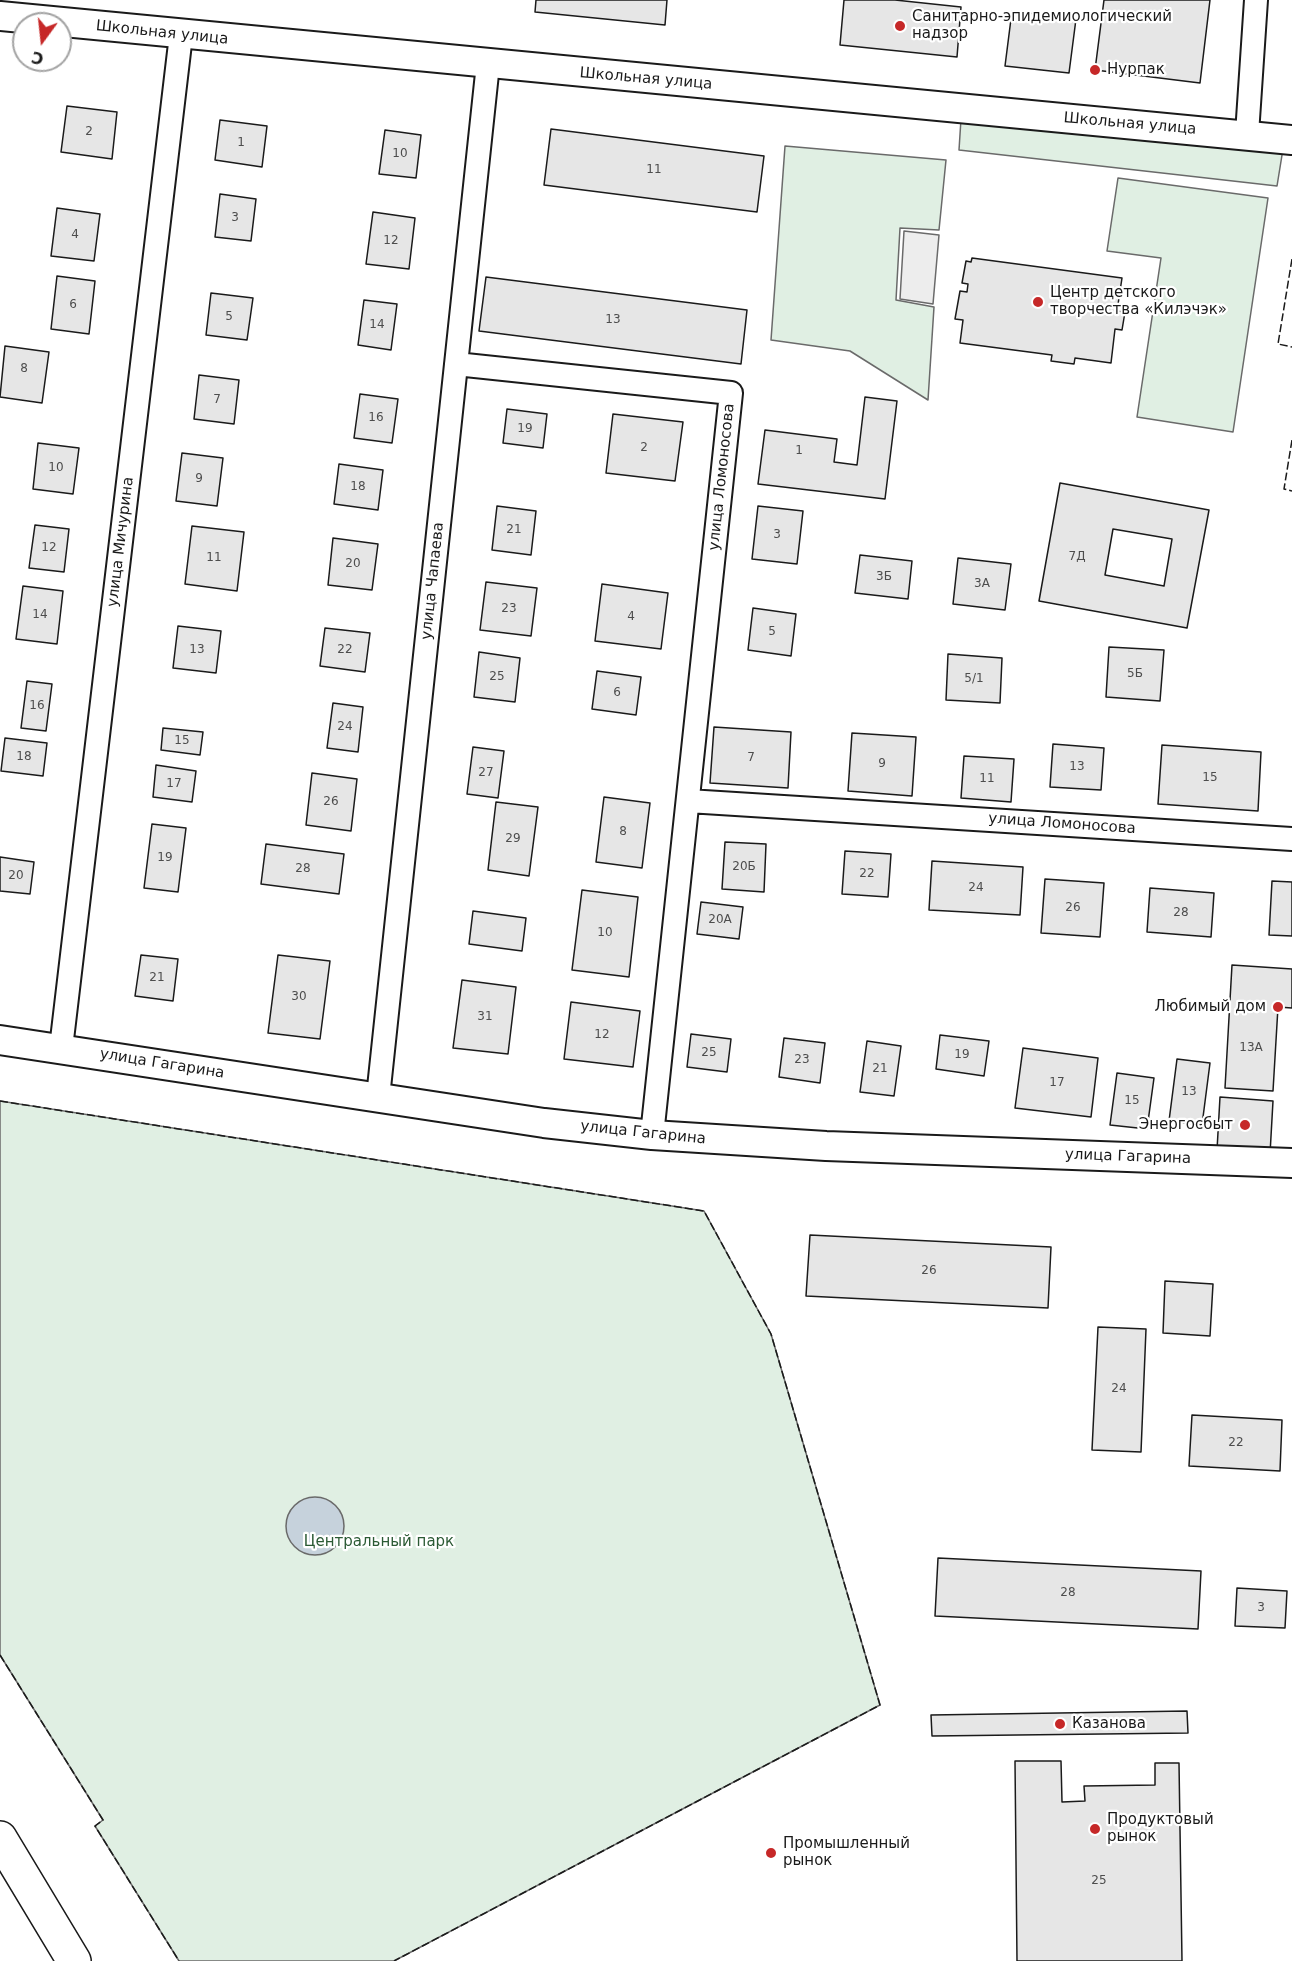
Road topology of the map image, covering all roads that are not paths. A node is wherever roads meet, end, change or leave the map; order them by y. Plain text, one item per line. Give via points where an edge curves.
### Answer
1 (1256, 0) edge
2 (0, 16) edge
3 (181, 35) junction
4 (488, 64) junction
5 (1247, 134) junction
6 (1292, 140) edge
7 (456, 364) junction
8 (688, 801) junction
9 (1292, 839) edge
10 (0, 1040) edge
11 (61, 1048) junction
12 (378, 1098) junction
13 (652, 1135) junction
14 (1292, 1163) edge
15 (0, 1838) edge
16 (74, 1961) edge

1 - 5 street
2 - 3 street, Школьная улица
3 - 4 street, Школьная улица
3 - 11 street, улица Мичурина
4 - 5 street, Школьная улица
4 - 7 street, улица Чапаева
5 - 6 street, Школьная улица
7 - 8 street, улица Ломоносова via 731,393
7 - 12 street, улица Чапаева
8 - 9 street, улица Ломоносова
8 - 13 street, улица Ломоносова
10 - 11 street, улица Гагарина
11 - 12 street, улица Гагарина
12 - 13 street, улица Гагарина
13 - 14 street, улица Гагарина via 804,1145
15 - 16 main road

